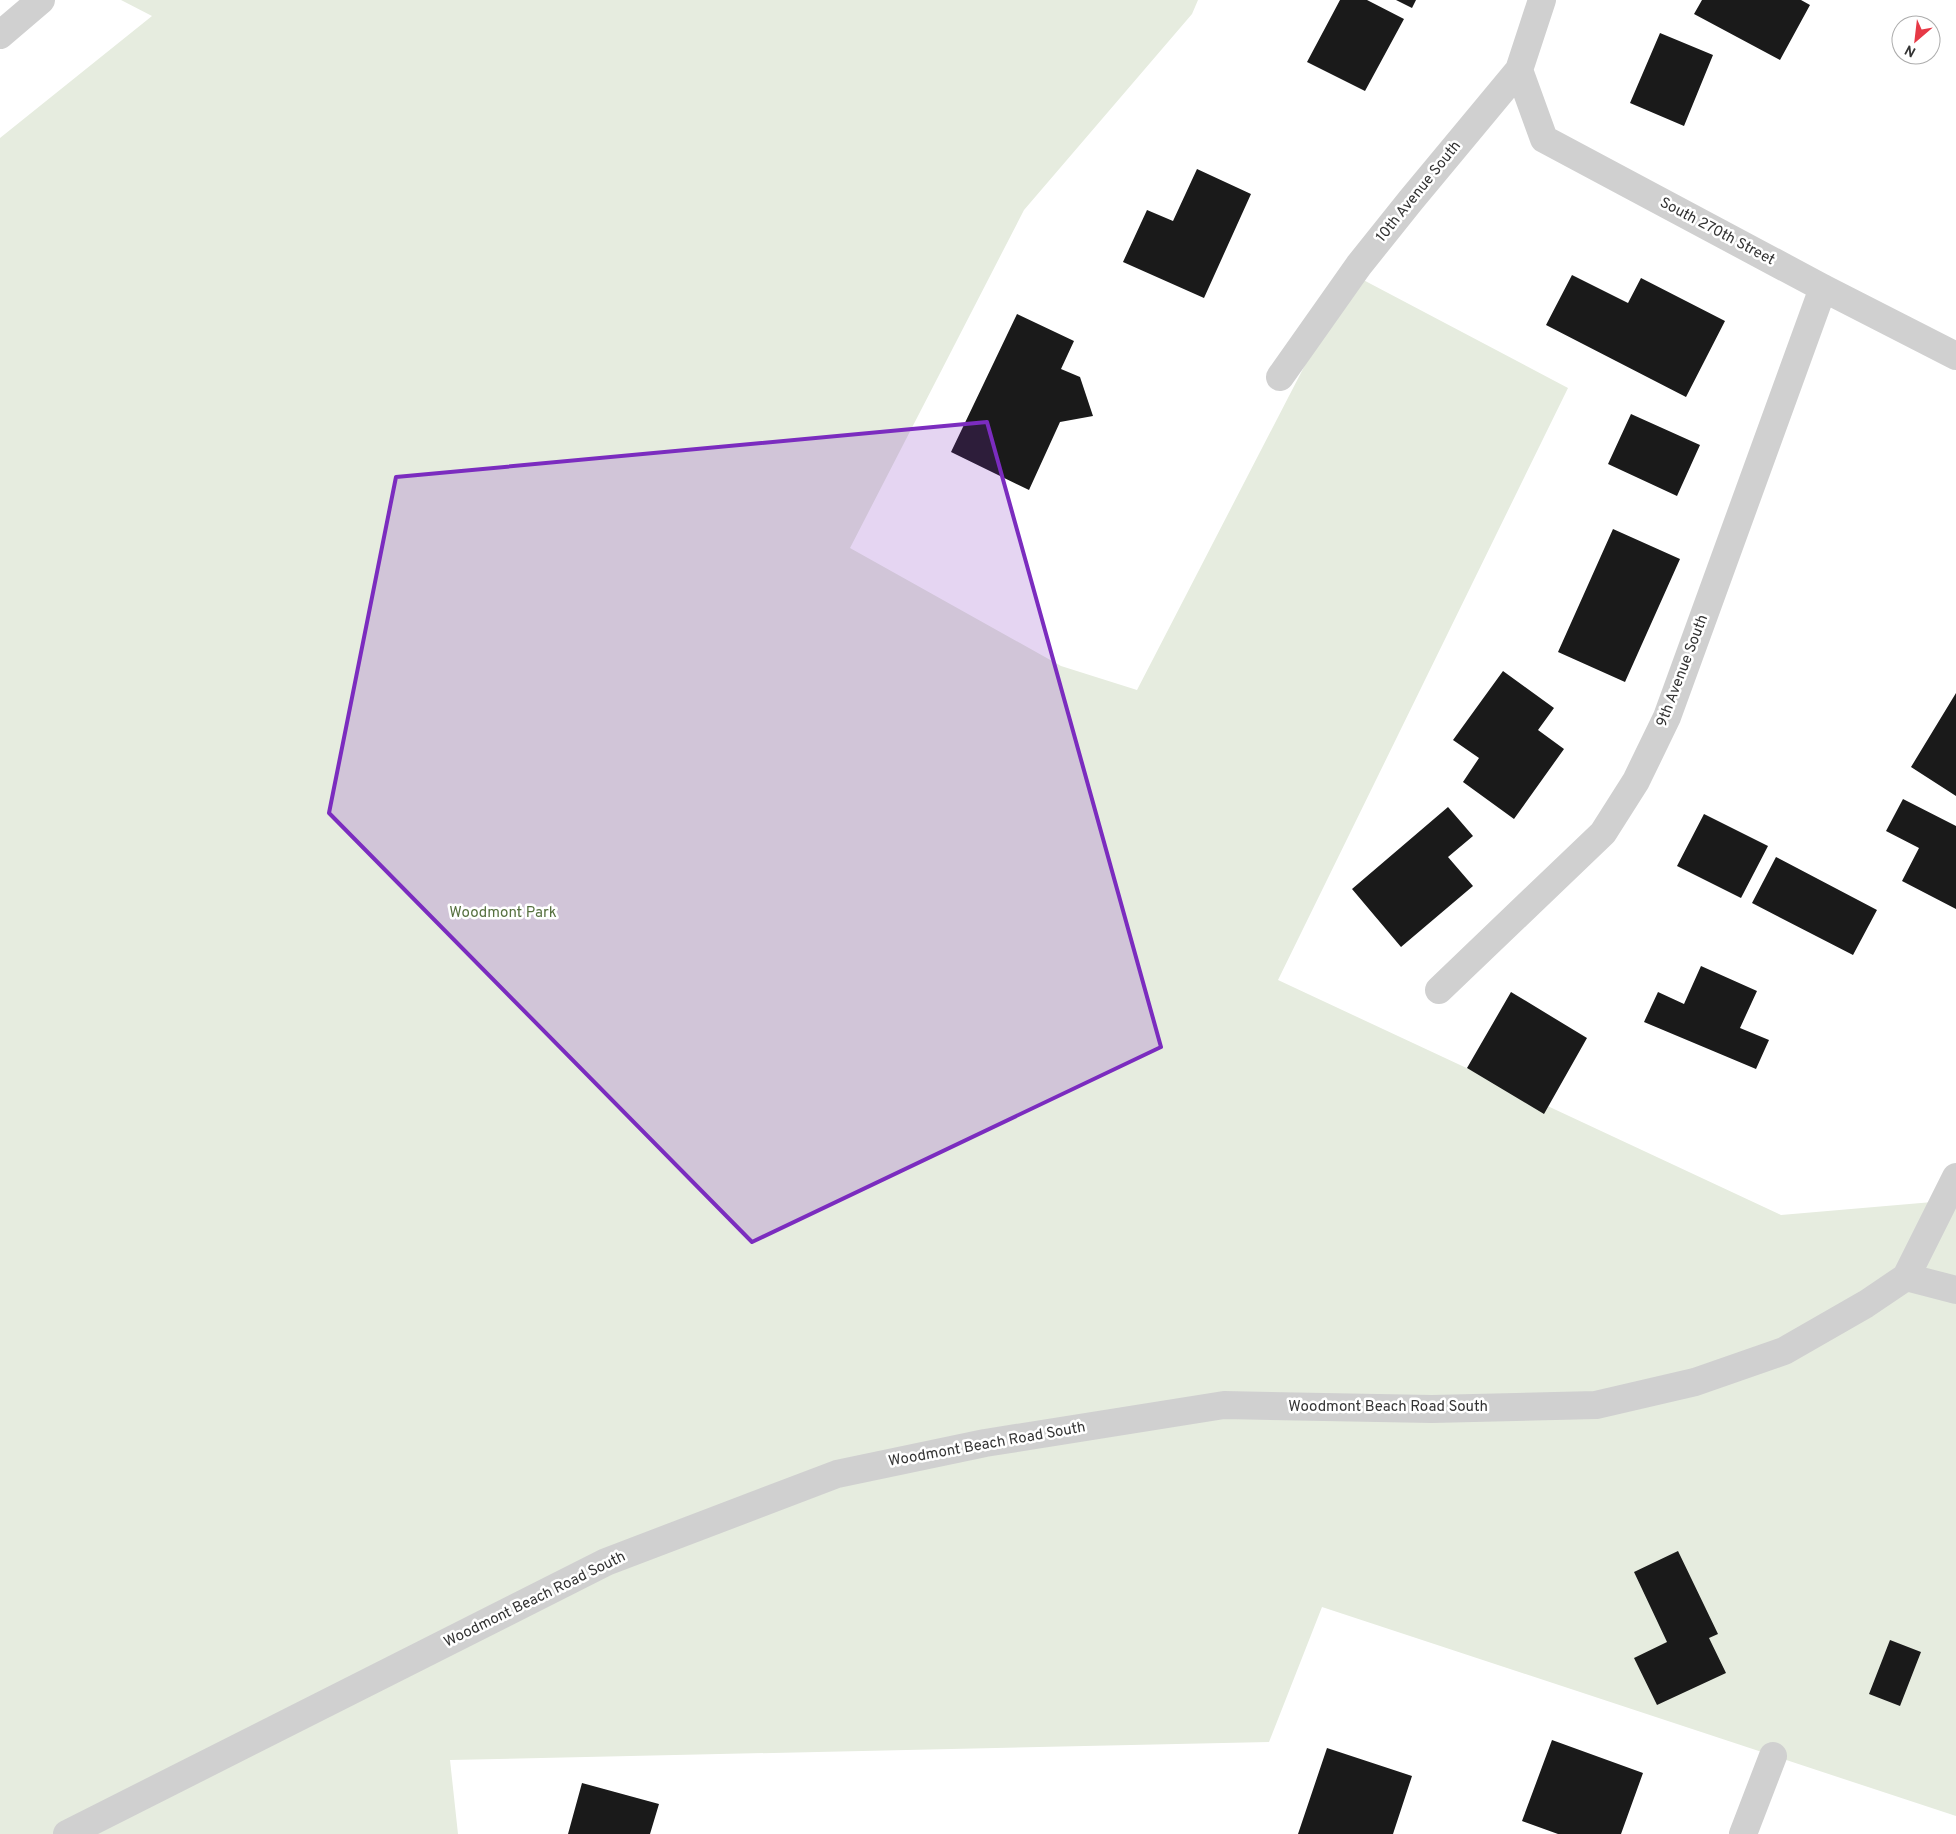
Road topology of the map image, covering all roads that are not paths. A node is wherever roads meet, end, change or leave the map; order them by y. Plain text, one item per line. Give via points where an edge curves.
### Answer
1 (41, 0) edge
2 (1542, 0) edge
3 (0, 35) edge
4 (1519, 70) junction
5 (1823, 288) junction
6 (1956, 356) edge
7 (1280, 377) dead end
8 (1439, 990) dead end
9 (1956, 1177) edge
10 (1906, 1277) junction
11 (1956, 1290) edge
12 (1773, 1756) dead end
13 (67, 1834) edge
14 (1743, 1834) edge

1 - 3 street
2 - 4 street, 10th Avenue South
4 - 5 street, South 270th Street via 1544,140
4 - 7 street, 10th Avenue South via 1359,265
5 - 6 street, South 270th Street
5 - 8 street, 9th Avenue South via 1667,717 1636,781 1603,833
9 - 10 street
10 - 11 street
10 - 13 street, Woodmont Beach Road South via 1784,1351 1695,1382 1596,1405 1432,1409 1224,1405 985,1443 837,1474 606,1562
12 - 14 street

